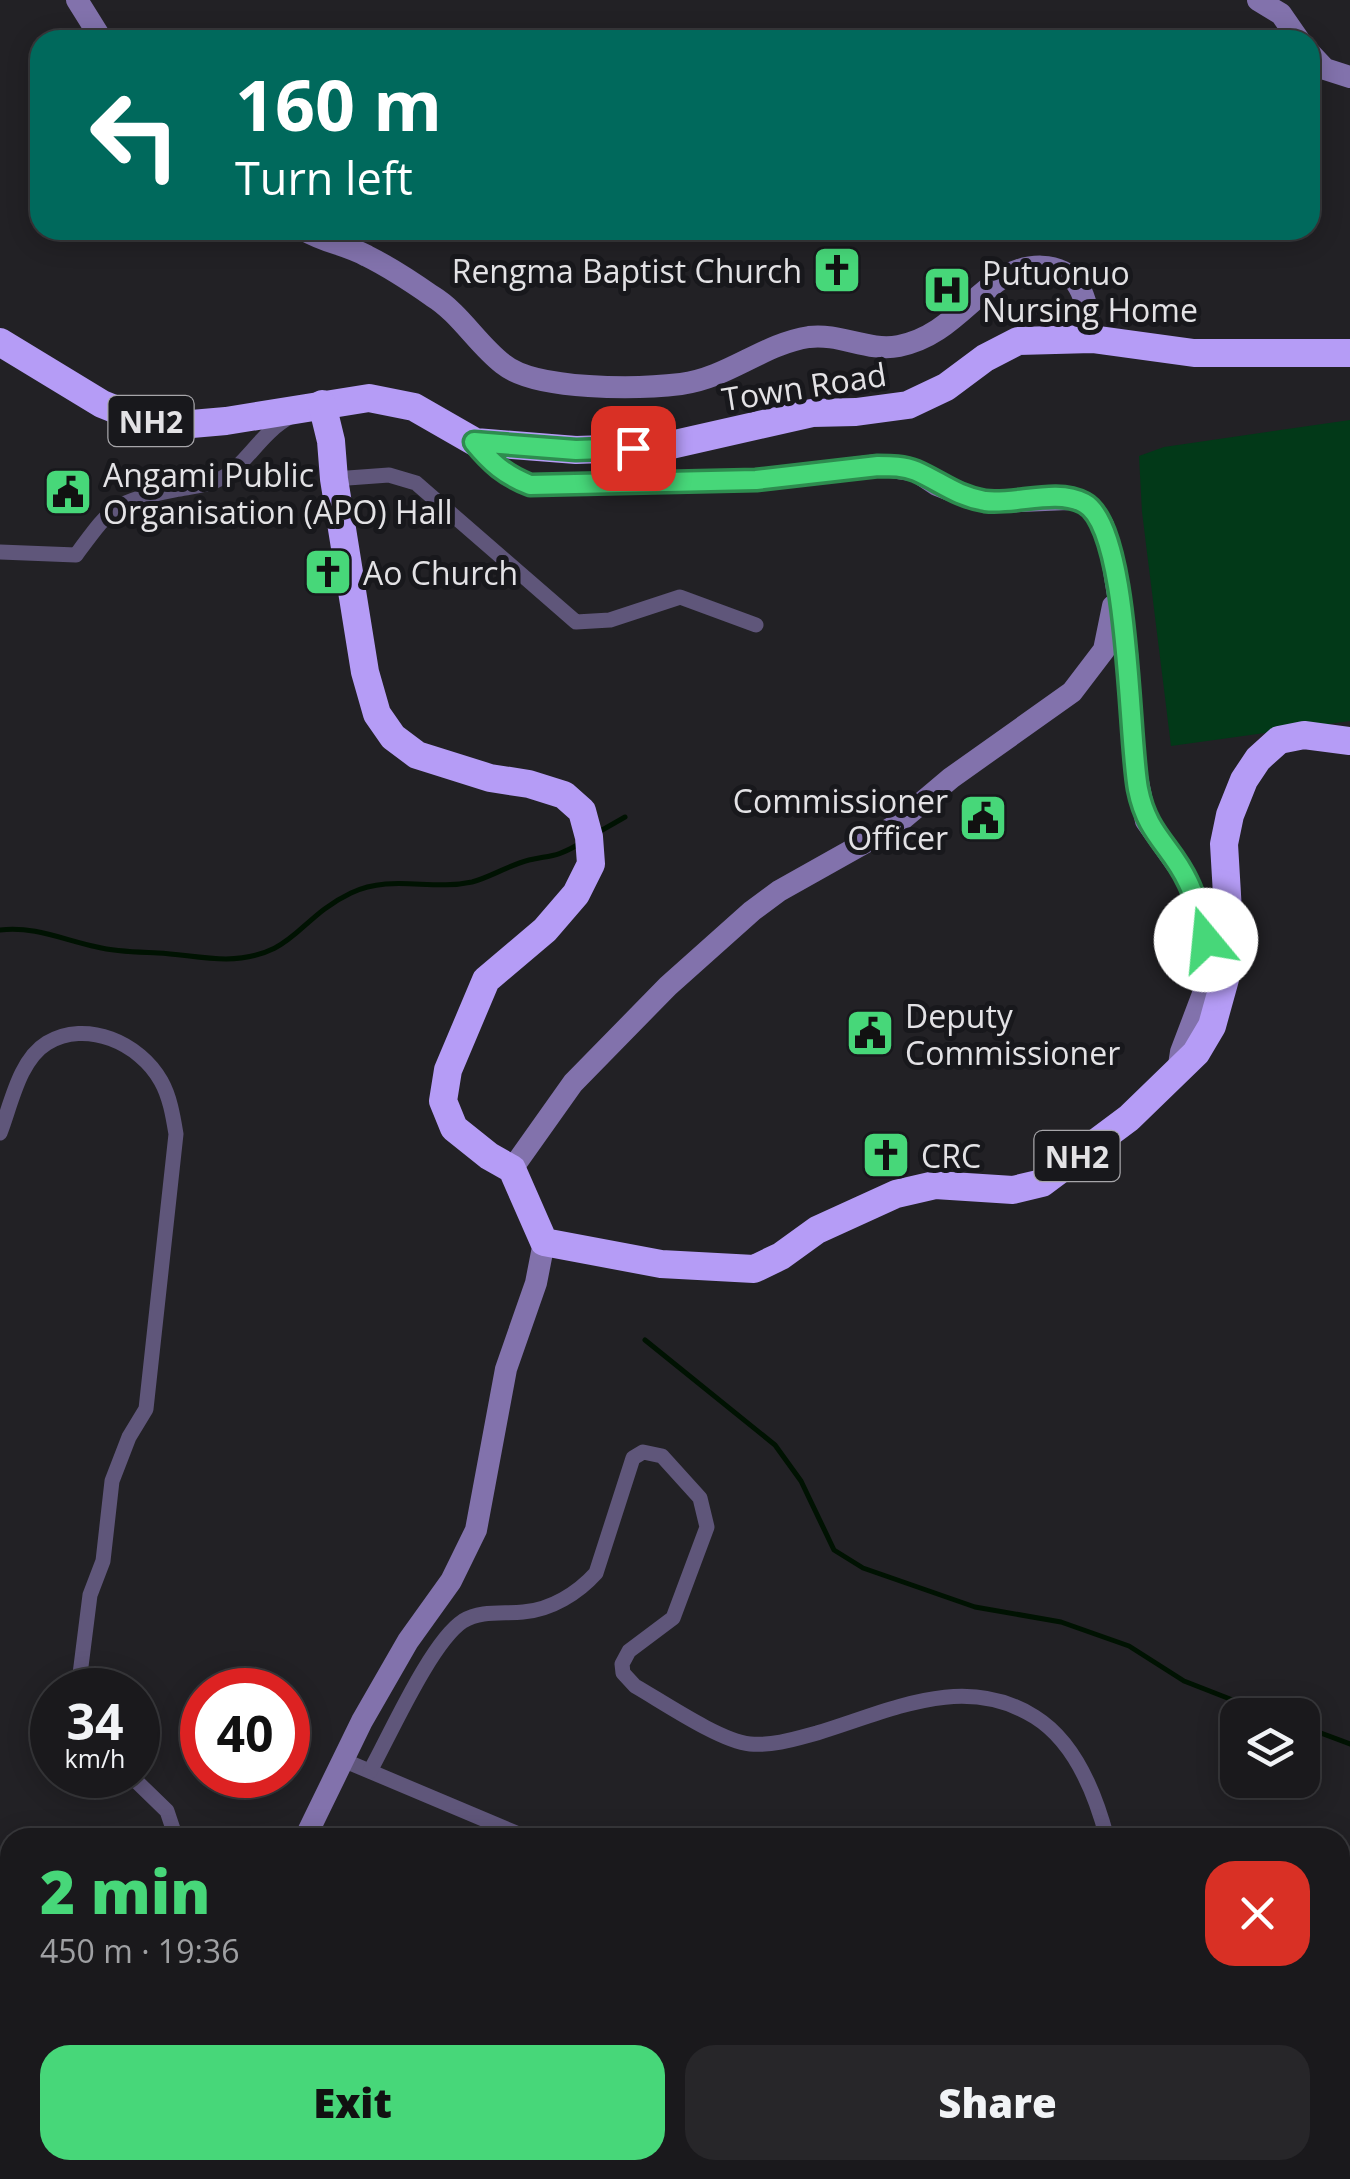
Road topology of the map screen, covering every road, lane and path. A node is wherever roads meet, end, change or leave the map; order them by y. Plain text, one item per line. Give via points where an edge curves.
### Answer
1 (77, 0) edge
2 (1258, 0) edge
3 (96, 30) edge
4 (1292, 30) edge
5 (1320, 64) edge
6 (1350, 76) edge
7 (328, 240) edge
8 (1092, 339) junction
9 (4, 347) edge
10 (1350, 354) edge
11 (322, 404) junction
12 (474, 442) junction
13 (334, 478) junction
14 (0, 552) edge
15 (1115, 577) junction
16 (756, 625) dead end
17 (1350, 741) edge
18 (1178, 1072) junction
19 (0, 1133) edge
20 (512, 1168) junction
21 (544, 1242) junction
22 (81, 1668) edge
23 (344, 1760) junction
24 (370, 1771) junction
25 (153, 1798) edge
26 (173, 1828) edge
27 (310, 1828) edge
28 (504, 1828) edge
29 (1104, 1828) edge

1 - 3 street
2 - 4 street
5 - 6 street
7 - 8 street via 433,296 490,354 530,378 610,388 682,384 805,338 898,346 938,332 1022,267 1066,273 1078,285
8 - 10 highway, Town Road / NH2 via 1194,353
8 - 12 highway, Town Road / NH2 via 1018,341 908,405 812,413 662,447 576,450
9 - 11 highway, NH2 via 142,420 226,421
11 - 12 highway, Town Road / NH2 via 369,398 414,407
11 - 13 highway
11 - 14 street via 272,428 224,477 124,502 76,555
12 - 15 street via 508,477 530,485 756,480 878,466 916,471 987,501 1081,501 1103,525
13 - 16 street via 389,475 416,483 576,622 610,620 680,597
13 - 20 highway via 377,714 417,755 564,795 582,811 589,837 591,864 576,894 486,980 448,1070 443,1101 454,1128
15 - 18 street via 1146,820 1187,879 1206,940 1206,986
15 - 20 street via 1104,650 1072,692 950,778 894,827 752,911 573,1083
17 - 18 highway, NH2 via 1304,735 1280,740 1244,780 1224,844 1225,980 1212,1026
18 - 21 highway, NH2 via 1042,1182 1013,1190 935,1186 896,1194 754,1268 661,1264
19 - 22 street via 26,1066 46,1044 76,1034 125,1044 148,1062 170,1100 176,1134 146,1409 112,1481
20 - 21 highway
21 - 23 street via 506,1368 476,1530
23 - 24 street
23 - 27 street
24 - 28 street
24 - 29 street via 437,1650 463,1621 556,1603 596,1573 633,1458 643,1452 662,1456 700,1498 707,1527 673,1618 622,1664 635,1686 748,1744 784,1742 949,1694 1014,1704 1050,1727 1073,1753
25 - 26 street

